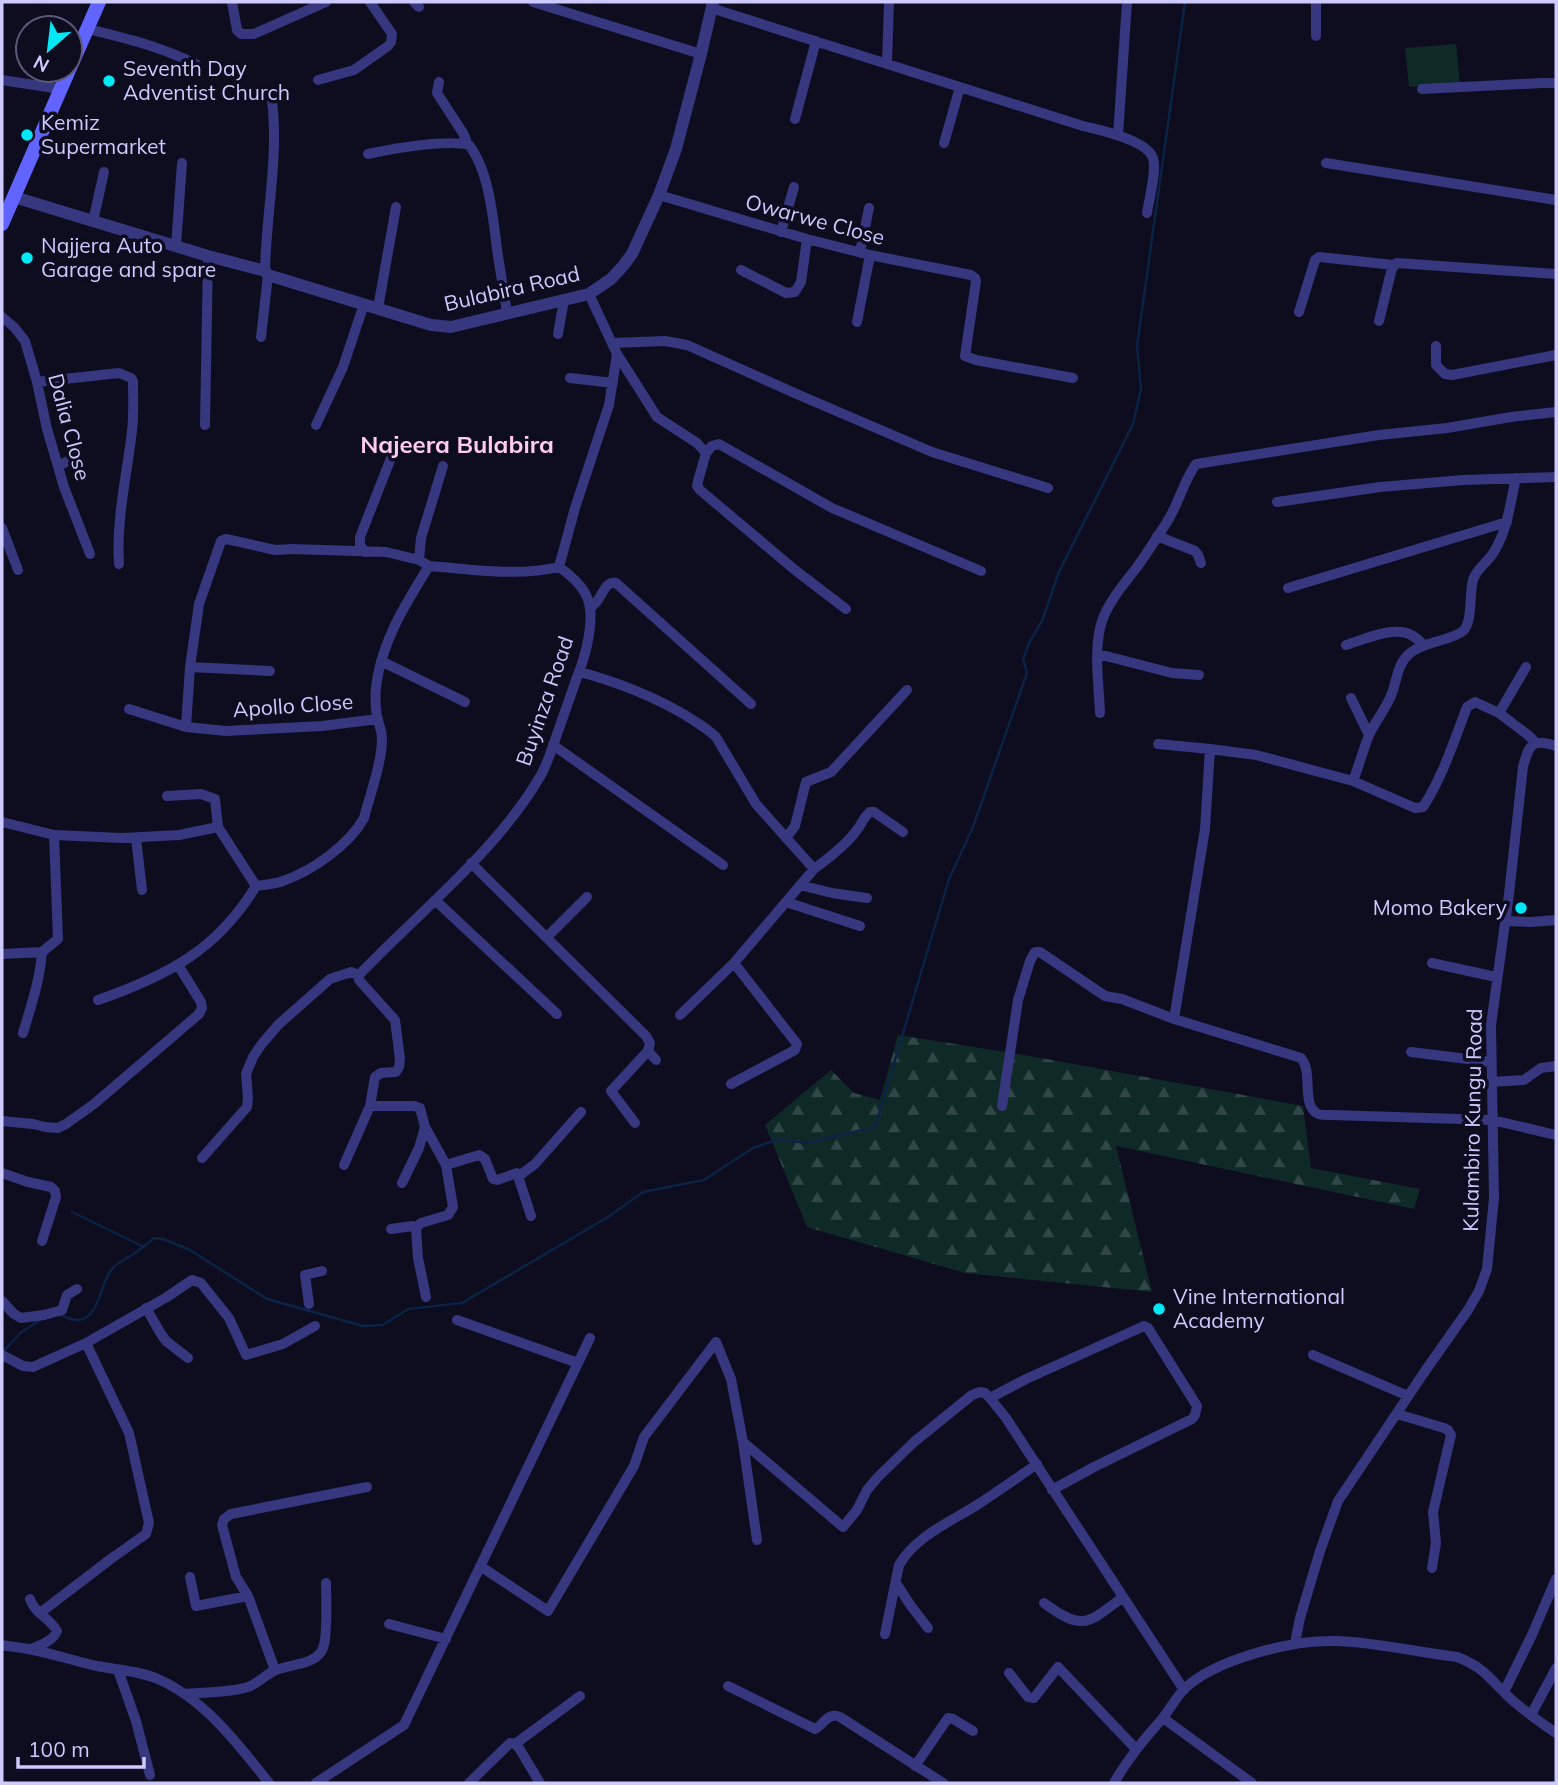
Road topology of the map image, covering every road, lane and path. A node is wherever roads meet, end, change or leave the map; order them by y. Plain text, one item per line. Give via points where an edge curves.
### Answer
1 (99, 2) edge
2 (232, 2) edge
3 (326, 2) edge
4 (370, 2) edge
5 (534, 2) edge
6 (889, 2) edge
7 (1127, 2) edge
8 (1316, 2) edge
9 (712, 5) edge
10 (88, 29) junction
11 (1316, 36) dead end
12 (84, 38) edge
13 (816, 41) junction
14 (701, 54) junction
15 (887, 63) junction
16 (196, 64) dead end
17 (2, 80) edge
18 (318, 80) dead end
19 (439, 82) dead end
20 (1556, 83) edge
21 (62, 84) edge
22 (960, 87) junction
23 (60, 89) junction
24 (1422, 89) dead end
25 (272, 101) dead end
26 (795, 119) dead end
27 (1118, 135) junction
28 (944, 143) dead end
29 (465, 144) junction
30 (368, 155) dead end
31 (182, 163) dead end
32 (1326, 163) dead end
33 (104, 172) dead end
34 (794, 187) dead end
35 (660, 195) junction
36 (1556, 200) edge
37 (9, 202) edge
38 (396, 207) dead end
39 (869, 208) dead end
40 (1147, 213) dead end
41 (93, 221) junction
42 (2, 224) edge
43 (781, 232) junction
44 (807, 239) junction
45 (176, 246) junction
46 (865, 254) junction
47 (208, 256) junction
48 (1394, 265) junction
49 (741, 270) dead end
50 (266, 273) junction
51 (1556, 274) edge
52 (589, 294) junction
53 (564, 300) junction
54 (364, 304) junction
55 (378, 308) junction
56 (1299, 312) dead end
57 (507, 313) junction
58 (2, 317) edge
59 (1379, 321) dead end
60 (857, 322) dead end
61 (558, 334) dead end
62 (261, 337) dead end
63 (612, 342) junction
64 (1436, 346) dead end
65 (617, 354) junction
66 (1556, 355) edge
67 (570, 378) dead end
68 (1073, 378) dead end
69 (37, 382) junction
70 (613, 383) junction
71 (1556, 412) edge
72 (205, 425) dead end
73 (316, 425) dead end
74 (393, 453) dead end
75 (706, 453) junction
76 (78, 456) dead end
77 (58, 466) junction
78 (443, 466) dead end
79 (1556, 477) edge
80 (1516, 478) junction
81 (1048, 488) dead end
82 (1277, 502) dead end
83 (1507, 522) junction
84 (2, 528) edge
85 (1157, 536) junction
86 (365, 552) junction
87 (90, 554) dead end
88 (419, 560) junction
89 (1201, 563) dead end
90 (119, 564) dead end
91 (429, 566) junction
92 (559, 567) junction
93 (18, 570) dead end
94 (981, 571) dead end
95 (1288, 588) dead end
96 (590, 608) junction
97 (846, 609) dead end
98 (1346, 645) dead end
99 (1424, 645) junction
100 (1098, 654) junction
101 (381, 661) junction
102 (190, 667) junction
103 (1526, 667) dead end
104 (270, 671) dead end
105 (580, 672) junction
106 (1199, 675) dead end
107 (907, 690) dead end
108 (1351, 698) dead end
109 (465, 702) dead end
110 (751, 704) dead end
111 (129, 709) dead end
112 (1100, 713) dead end
113 (1499, 713) junction
114 (378, 719) junction
115 (186, 727) junction
116 (1369, 735) junction
117 (1535, 742) junction
118 (1158, 744) dead end
119 (553, 745) junction
120 (1556, 746) edge
121 (1210, 749) junction
122 (1353, 781) junction
123 (167, 796) dead end
124 (2, 822) edge
125 (218, 827) junction
126 (903, 832) dead end
127 (54, 835) junction
128 (136, 838) junction
129 (786, 838) junction
130 (471, 863) junction
131 (723, 865) dead end
132 (807, 877) junction
133 (256, 886) junction
134 (142, 890) dead end
135 (587, 897) dead end
136 (867, 898) dead end
137 (435, 900) junction
138 (786, 902) junction
139 (1505, 920) junction
140 (1556, 920) edge
141 (860, 926) dead end
142 (548, 937) junction
143 (42, 952) junction
144 (2, 954) edge
145 (733, 963) junction
146 (1432, 963) dead end
147 (178, 965) junction
148 (359, 975) junction
149 (1496, 977) junction
150 (98, 1000) dead end
151 (557, 1014) dead end
152 (680, 1015) dead end
153 (1174, 1019) junction
154 (23, 1033) dead end
155 (648, 1051) junction
156 (1411, 1052) dead end
157 (656, 1060) dead end
158 (1491, 1062) junction
159 (1556, 1066) edge
160 (1491, 1082) junction
161 (731, 1084) dead end
162 (370, 1106) junction
163 (1002, 1106) dead end
164 (581, 1112) dead end
165 (1492, 1120) junction
166 (2, 1121) edge
167 (635, 1123) dead end
168 (425, 1127) junction
169 (1556, 1135) edge
170 (202, 1158) dead end
171 (344, 1165) dead end
172 (446, 1165) junction
173 (2, 1173) edge
174 (519, 1176) junction
175 (402, 1183) dead end
176 (531, 1216) dead end
177 (391, 1229) dead end
178 (416, 1231) junction
179 (42, 1241) dead end
180 (322, 1271) dead end
181 (77, 1289) dead end
182 (426, 1297) dead end
183 (2, 1301) edge
184 (309, 1304) dead end
185 (146, 1308) junction
186 (457, 1320) dead end
187 (314, 1326) dead end
188 (590, 1338) dead end
189 (86, 1343) junction
190 (2, 1355) edge
191 (1313, 1355) dead end
192 (188, 1357) dead end
193 (578, 1363) junction
194 (1408, 1396) junction
195 (990, 1398) junction
196 (1397, 1414) junction
197 (743, 1442) junction
198 (1037, 1464) junction
199 (367, 1487) dead end
200 (1052, 1490) junction
201 (757, 1540) dead end
202 (480, 1566) junction
203 (1432, 1569) dead end
204 (190, 1577) dead end
205 (1556, 1578) edge
206 (326, 1583) dead end
207 (896, 1583) junction
208 (248, 1596) junction
209 (1122, 1598) junction
210 (30, 1599) dead end
211 (1044, 1604) dead end
212 (40, 1613) junction
213 (389, 1625) dead end
214 (928, 1628) dead end
215 (885, 1634) dead end
216 (446, 1639) junction
217 (1295, 1643) junction
218 (2, 1645) edge
219 (31, 1650) junction
220 (1556, 1668) edge
221 (118, 1670) junction
222 (275, 1670) junction
223 (1009, 1673) dead end
224 (728, 1686) dead end
225 (1184, 1690) junction
226 (1504, 1692) junction
227 (184, 1694) junction
228 (580, 1696) dead end
229 (1531, 1715) junction
230 (1163, 1718) junction
231 (973, 1731) dead end
232 (1556, 1733) edge
233 (515, 1744) junction
234 (1136, 1749) junction
235 (915, 1766) junction
236 (150, 1775) dead end
237 (269, 1783) edge
238 (316, 1783) edge
239 (469, 1783) edge
240 (541, 1783) edge
241 (943, 1783) edge
242 (1114, 1783) edge
243 (1252, 1783) edge

1 - 10 main road
2 - 3 street via 237,30 254,34
4 - 18 street via 392,34 391,42 354,70
5 - 14 street
6 - 15 street
7 - 27 street
8 - 11 street
9 - 13 street
9 - 14 street, Bulabira Road
10 - 12 main road
10 - 16 street via 169,51
13 - 15 street
13 - 26 street
14 - 35 street, Bulabira Road
15 - 22 street
17 - 23 street
19 - 29 street via 437,93 463,133
20 - 24 street
21 - 23 main road
22 - 27 street
22 - 28 street
23 - 37 main road
25 - 50 street via 275,138
27 - 40 street via 1146,148 1153,157
29 - 30 street
29 - 57 street via 472,148 486,183
31 - 45 street
32 - 36 street
33 - 41 street
34 - 43 street
35 - 43 street, Owarwe Close
35 - 52 street, Bulabira Road via 632,254 611,279
37 - 41 street, Bulabira Road
37 - 42 main road
38 - 55 street
39 - 46 street
41 - 45 street, Bulabira Road
43 - 44 street, Owarwe Close
44 - 46 street, Owarwe Close
44 - 49 street via 795,292 786,293
45 - 47 street, Bulabira Road
46 - 60 street
46 - 68 street, Owarwe Close via 973,276 967,357
47 - 50 street, Bulabira Road
47 - 72 street
48 - 51 street
48 - 56 street via 1319,257
48 - 59 street
50 - 54 street, Bulabira Road
50 - 62 street
52 - 53 street, Bulabira Road
52 - 63 street
53 - 57 street, Bulabira Road
53 - 61 street
54 - 55 street, Bulabira Road
54 - 73 street via 343,367
55 - 57 street, Bulabira Road via 451,327
58 - 69 street, Dalia Close via 26,341
63 - 65 street
63 - 81 street via 687,345 932,452
64 - 66 street via 1436,365 1452,375
65 - 70 street
65 - 75 street via 660,419
67 - 70 street
69 - 77 street, Dalia Close
69 - 90 street via 119,373 133,381
70 - 92 street
71 - 85 street via 1200,462
74 - 86 street via 360,537
75 - 94 street via 719,444 832,508
75 - 97 street via 697,486 700,490
76 - 77 street
77 - 87 street, Dalia Close
78 - 88 street via 421,538
79 - 80 street
80 - 82 street via 1380,487
80 - 83 street
83 - 95 street
83 - 99 street via 1494,554 1474,577 1466,627
84 - 93 street
85 - 89 street via 1195,551
85 - 100 street via 1107,609
86 - 88 street
86 - 102 street via 275,550 221,541 200,604
88 - 91 street
91 - 92 street via 520,573
91 - 101 street, Apollo Close via 399,615
92 - 96 street via 585,592
96 - 105 street, Buyinza Road
96 - 110 street via 598,603 607,584 616,583
98 - 99 street via 1399,631
99 - 116 street via 1403,661 1390,698
100 - 106 street via 1172,673
100 - 112 street
101 - 109 street
101 - 114 street, Apollo Close via 375,694
102 - 104 street
102 - 115 street
103 - 113 street
105 - 119 street, Buyinza Road
105 - 129 street via 641,692 710,732 752,798
107 - 129 street via 831,772 806,782 795,826
108 - 116 street
111 - 115 street, Apollo Close
113 - 117 street
113 - 122 street via 1475,702 1466,707 1423,807 1415,808
114 - 115 street, Apollo Close via 274,729
114 - 133 street via 380,752 364,818 357,829 327,857 300,873
116 - 122 street
117 - 120 street
117 - 139 street, Kulambiro Kungu Road via 1528,748 1523,767
118 - 121 street
119 - 130 street, Buyinza Road via 537,781
119 - 131 street
121 - 122 street via 1256,755
121 - 153 street via 1205,829
123 - 125 street via 212,797
124 - 127 street
125 - 128 street
125 - 133 street
126 - 132 street via 870,812 858,830
127 - 128 street
127 - 143 street via 58,936
128 - 134 street
129 - 132 street
130 - 137 street, Buyinza Road
130 - 142 street
132 - 136 street via 813,889
132 - 138 street
133 - 147 street via 223,930
135 - 142 street
137 - 148 street, Buyinza Road
137 - 151 street
138 - 141 street
138 - 145 street
139 - 140 street
139 - 149 street, Kulambiro Kungu Road
142 - 155 street via 643,1032 650,1043
143 - 144 street
143 - 154 street
145 - 152 street
145 - 161 street via 797,1044 795,1051
146 - 149 street
147 - 150 street
147 - 166 street via 201,1002 199,1014 66,1124 44,1128
148 - 162 street via 393,1017 400,1059 396,1072 375,1077
148 - 170 street via 351,972 330,979 278,1025 249,1065 245,1111
149 - 158 street, Kulambiro Kungu Road
153 - 163 street via 1105,996 1035,952 1018,1000
153 - 165 street via 1301,1058 1308,1097 1320,1115
155 - 157 street
155 - 167 street via 611,1090
156 - 158 street
158 - 160 street, Kulambiro Kungu Road
159 - 160 street via 1541,1068 1524,1080
160 - 165 street, Kulambiro Kungu Road
162 - 168 street via 418,1107
162 - 171 street
164 - 174 street
165 - 169 street
165 - 194 street, Kulambiro Kungu Road via 1494,1210 1485,1278
168 - 172 street
168 - 175 street
172 - 174 street via 481,1156 493,1179 514,1173
172 - 178 street via 452,1210 419,1224
173 - 179 street via 55,1191
174 - 176 street
177 - 178 street via 413,1226
178 - 182 street
180 - 184 street via 305,1275
181 - 183 street via 67,1295 62,1310 25,1319
185 - 187 street via 197,1281 229,1318 246,1355 283,1344
185 - 189 street
185 - 192 street via 166,1341
186 - 193 street
188 - 193 street
189 - 190 street via 30,1368
189 - 212 street via 129,1433 148,1530
191 - 194 street
193 - 202 street
194 - 196 street, Kulambiro Kungu Road
195 - 197 street via 980,1392 972,1395 914,1442 870,1485 843,1527
195 - 198 street
195 - 200 street via 1143,1326 1148,1328 1197,1406 1195,1415
196 - 203 street via 1444,1428 1451,1435 1434,1501
196 - 217 street, Kulambiro Kungu Road via 1338,1502
197 - 201 street
197 - 202 street via 731,1379 716,1342 644,1437 634,1466 548,1611
198 - 200 street
198 - 207 street via 912,1547 899,1565
199 - 208 street via 224,1519 236,1577
200 - 209 street
202 - 216 street
204 - 208 street via 196,1606
205 - 226 street
206 - 222 street via 323,1649 305,1662
207 - 214 street
207 - 215 street
208 - 222 street
209 - 211 street via 1084,1621 1071,1620
209 - 225 street
210 - 212 street
212 - 219 street via 57,1631
213 - 216 street
216 - 238 street via 404,1725
217 - 225 street via 1228,1663
217 - 226 street via 1355,1642 1457,1657 1488,1673
218 - 219 street
219 - 221 street
220 - 229 street
221 - 227 street via 158,1679
221 - 236 street
222 - 227 street via 251,1686
223 - 234 street via 1028,1697 1034,1698 1058,1667
224 - 235 street via 815,1729 836,1715
225 - 230 street
226 - 229 street
227 - 237 street via 215,1721
228 - 233 street
229 - 232 street
230 - 234 street
230 - 243 street
231 - 235 street via 948,1718
233 - 239 street via 506,1745
233 - 240 street
234 - 242 street
235 - 241 street

